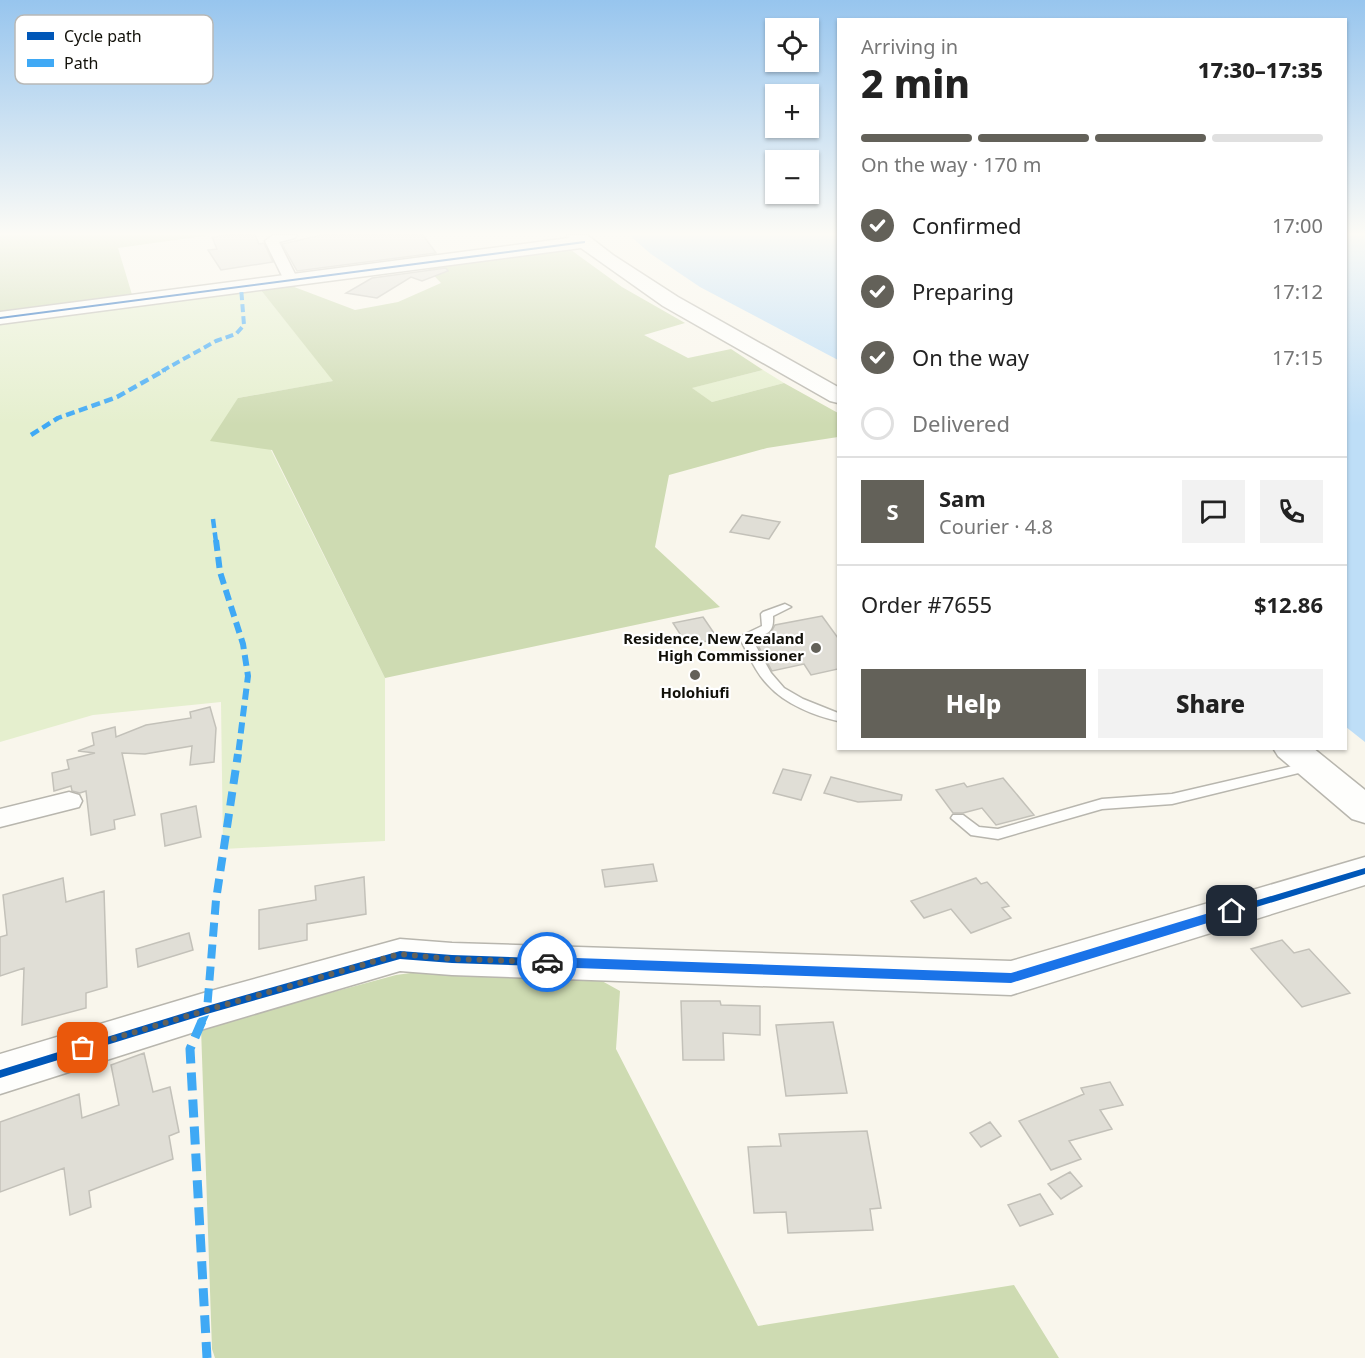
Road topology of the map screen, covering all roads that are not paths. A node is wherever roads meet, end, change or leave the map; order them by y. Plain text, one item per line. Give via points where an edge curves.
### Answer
1 (150, 298) edge
2 (665, 298) edge
3 (0, 318) edge
4 (837, 395) edge
5 (785, 607) dead end
6 (837, 717) edge
7 (1301, 757) edge
8 (69, 801) dead end
9 (1365, 810) edge
10 (0, 818) edge
11 (958, 818) dead end
12 (1365, 871) edge
13 (0, 1074) edge

1 - 3 street
2 - 4 street
5 - 6 lane via 767,614 768,627 763,631 745,637 766,676 787,694
7 - 9 street
7 - 11 lane via 1172,799 1102,804 998,834 976,832
8 - 10 street
12 - 13 street via 1011,978 400,954

